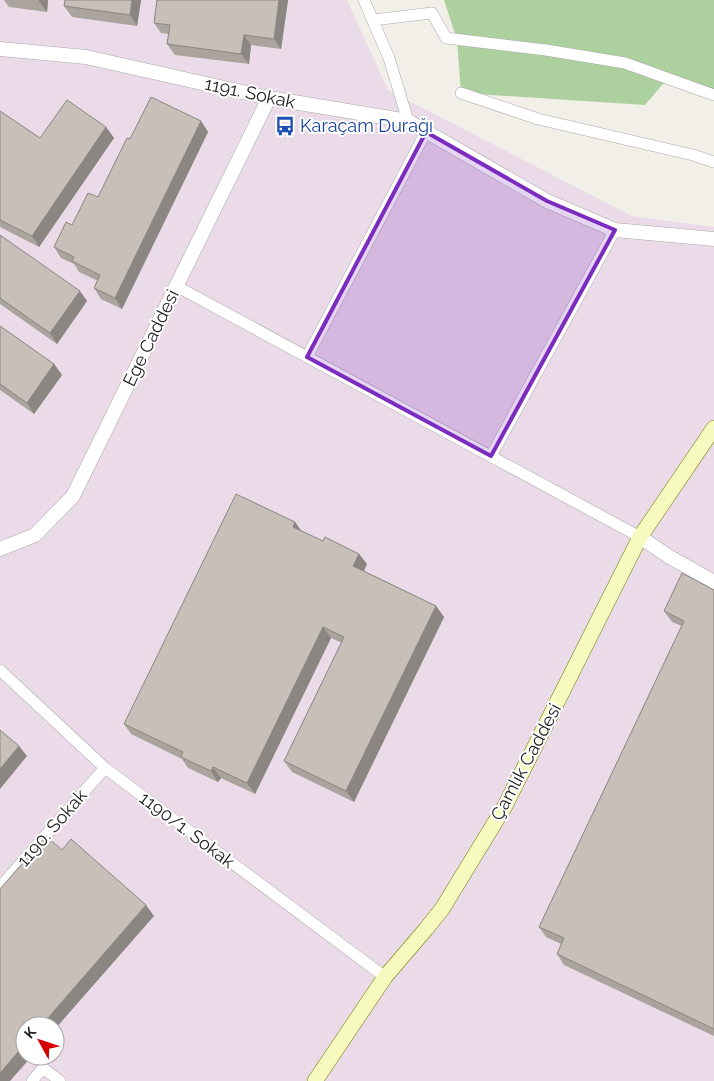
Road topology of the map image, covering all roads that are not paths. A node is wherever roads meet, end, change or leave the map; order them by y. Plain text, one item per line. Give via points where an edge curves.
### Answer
1 (364, 0) edge
2 (373, 20) junction
3 (0, 49) edge
4 (461, 93) dead end
5 (714, 95) edge
6 (269, 98) junction
7 (408, 121) junction
8 (426, 132) junction
9 (714, 162) edge
10 (615, 230) junction
11 (714, 239) edge
12 (176, 286) junction
13 (307, 357) junction
14 (714, 428) edge
15 (491, 456) junction
16 (640, 537) junction
17 (0, 549) edge
18 (714, 582) edge
19 (0, 670) edge
20 (105, 768) junction
21 (0, 887) edge
22 (385, 977) junction
23 (32, 1081) edge
24 (60, 1081) edge
25 (315, 1081) edge

1 - 2 street
2 - 5 street via 432,13 446,38 625,63
2 - 7 street via 389,58
3 - 6 street, 1191. Sokak via 86,57
4 - 9 street via 538,119
6 - 7 street, 1191. Sokak
6 - 12 street, Ege Caddesi
7 - 8 street, 1191. Sokak
8 - 10 street, 1191. Sokak via 547,201
8 - 13 street
10 - 11 street, 1191. Sokak
10 - 15 street
12 - 13 street
12 - 17 street, Ege Caddesi via 73,496 35,536
13 - 15 street
14 - 16 main road, Çamlık Caddesi
15 - 16 street
16 - 18 street
16 - 22 main road, Çamlık Caddesi via 505,806 442,909
19 - 20 street, 1190/1. Sokak
20 - 21 street, 1190. Sokak
20 - 22 street, 1190/1. Sokak
22 - 25 main road, Çamlık Caddesi
23 - 24 street via 43,1068

